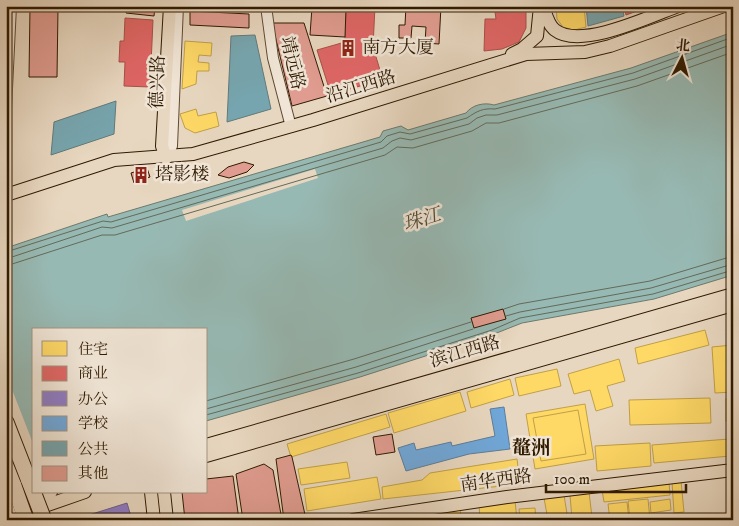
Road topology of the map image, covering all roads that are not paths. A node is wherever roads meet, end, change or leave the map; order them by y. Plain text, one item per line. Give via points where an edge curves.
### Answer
1 (11, 6) edge
2 (170, 6) edge
3 (178, 6) edge
4 (266, 6) edge
5 (542, 6) edge
6 (678, 6) edge
7 (724, 6) edge
8 (492, 64) junction
9 (6, 109) edge
10 (290, 127) junction
11 (166, 158) junction
12 (6, 191) edge
13 (7, 195) edge
14 (733, 294) edge
15 (733, 305) edge
16 (6, 422) edge
17 (208, 444) edge
18 (208, 455) edge
19 (6, 466) edge
20 (733, 470) edge
21 (32, 489) edge
22 (34, 494) edge
23 (46, 494) edge
24 (79, 494) edge
25 (151, 494) edge
26 (164, 494) edge
27 (6, 504) edge
28 (6, 509) edge
29 (6, 520) edge
30 (12, 520) edge
31 (26, 520) edge
32 (44, 520) edge
33 (154, 520) edge
34 (167, 520) edge
35 (353, 520) edge

1 - 9 street
2 - 11 main road via 162,146
3 - 11 street, 德兴路 via 172,146
4 - 10 street, 靖远路 via 269,39
5 - 6 main road via 557,32 580,36 606,31
5 - 8 main road via 533,41
7 - 8 main road, 沿江西路 via 596,50 526,54
8 - 10 main road, 沿江西路
10 - 11 main road, 沿江西路 via 193,154
11 - 13 main road, 沿江西路 via 107,162
12 - 13 street
14 - 17 main road, 滨江西路
15 - 18 main road, 滨江西路
16 - 21 highway, bridge
19 - 31 highway, bridge
20 - 35 main road, 南华西路 via 507,497
22 - 32 highway, bridge
23 - 28 main road
24 - 29 main road
25 - 33 main road
26 - 34 main road
27 - 30 main road, bridge

